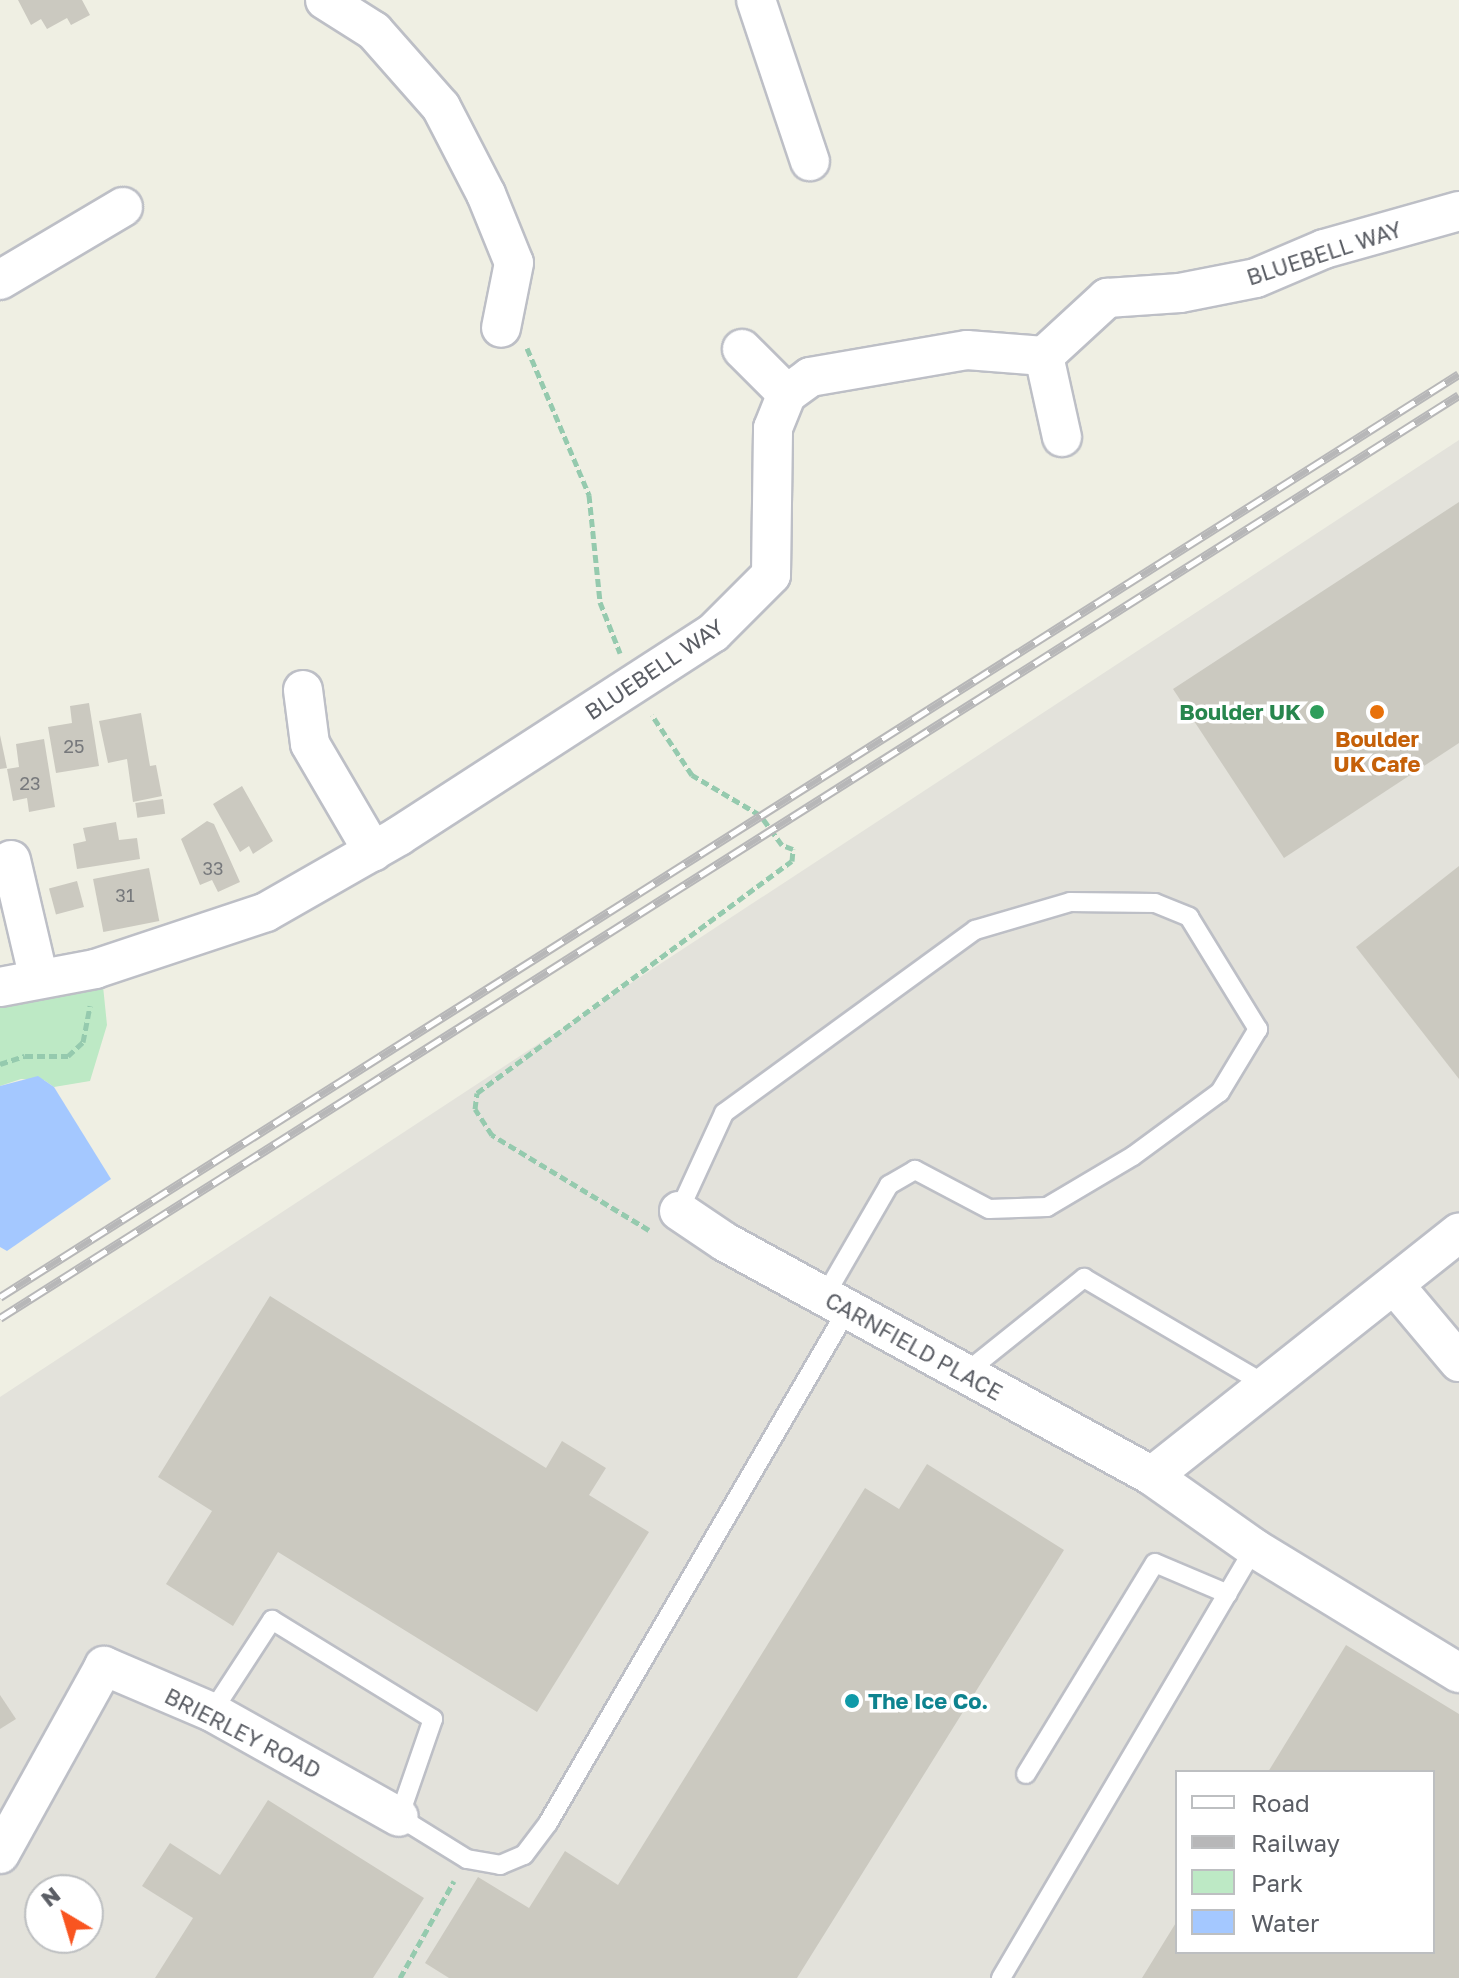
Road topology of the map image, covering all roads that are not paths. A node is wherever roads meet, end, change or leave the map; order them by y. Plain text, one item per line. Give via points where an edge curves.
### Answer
1 (325, 0) edge
2 (756, 0) edge
3 (810, 161) dead end
4 (123, 207) dead end
5 (1459, 211) edge
6 (0, 280) edge
7 (504, 316) road end
8 (742, 349) dead end
9 (1044, 356) junction
10 (787, 394) junction
11 (1062, 437) dead end
12 (303, 690) dead end
13 (373, 852) junction
14 (11, 860) dead end
15 (39, 979) junction
16 (0, 987) edge
17 (671, 1225) joint
18 (1459, 1233) edge
19 (1396, 1287) junction
20 (836, 1304) junction
21 (1459, 1362) edge
22 (964, 1374) junction
23 (1268, 1386) junction
24 (1152, 1476) junction
25 (1254, 1548) junction
26 (1228, 1594) junction
27 (1459, 1673) edge
28 (212, 1712) junction
29 (1026, 1774) dead end
30 (399, 1817) junction
31 (0, 1854) edge
32 (1001, 1978) edge

1 - 7 street via 374,31 441,107 514,263
2 - 3 street
4 - 6 street
5 - 9 street, BLUEBELL WAY via 1324,249 1256,278 1180,293 1107,298
8 - 10 street
9 - 10 street via 967,350 810,377
9 - 11 street
10 - 13 street, BLUEBELL WAY via 773,428 771,575 713,633
12 - 13 street via 310,744
13 - 15 street, BLUEBELL WAY via 266,912 95,969
14 - 15 street
15 - 16 street, BLUEBELL WAY
17 - 20 street, CARNFIELD PLACE
17 - 20 lane via 724,1113 975,930 1070,902 1155,903 1189,917 1258,1029 1220,1092 1133,1156 1047,1207 989,1209 915,1170 889,1185
18 - 19 street
19 - 21 street
19 - 23 street
20 - 22 street, CARNFIELD PLACE
20 - 30 lane via 548,1823 524,1855 500,1865 467,1859
22 - 23 lane via 1084,1278
22 - 24 street, CARNFIELD PLACE
23 - 24 street
24 - 25 street, CARNFIELD PLACE
25 - 26 lane
25 - 27 street, CARNFIELD PLACE
26 - 29 lane via 1155,1563
26 - 32 lane
28 - 30 street, BRIERLEY ROAD
28 - 30 lane via 272,1620 433,1719
28 - 31 street, BRIERLEY ROAD via 104,1666

